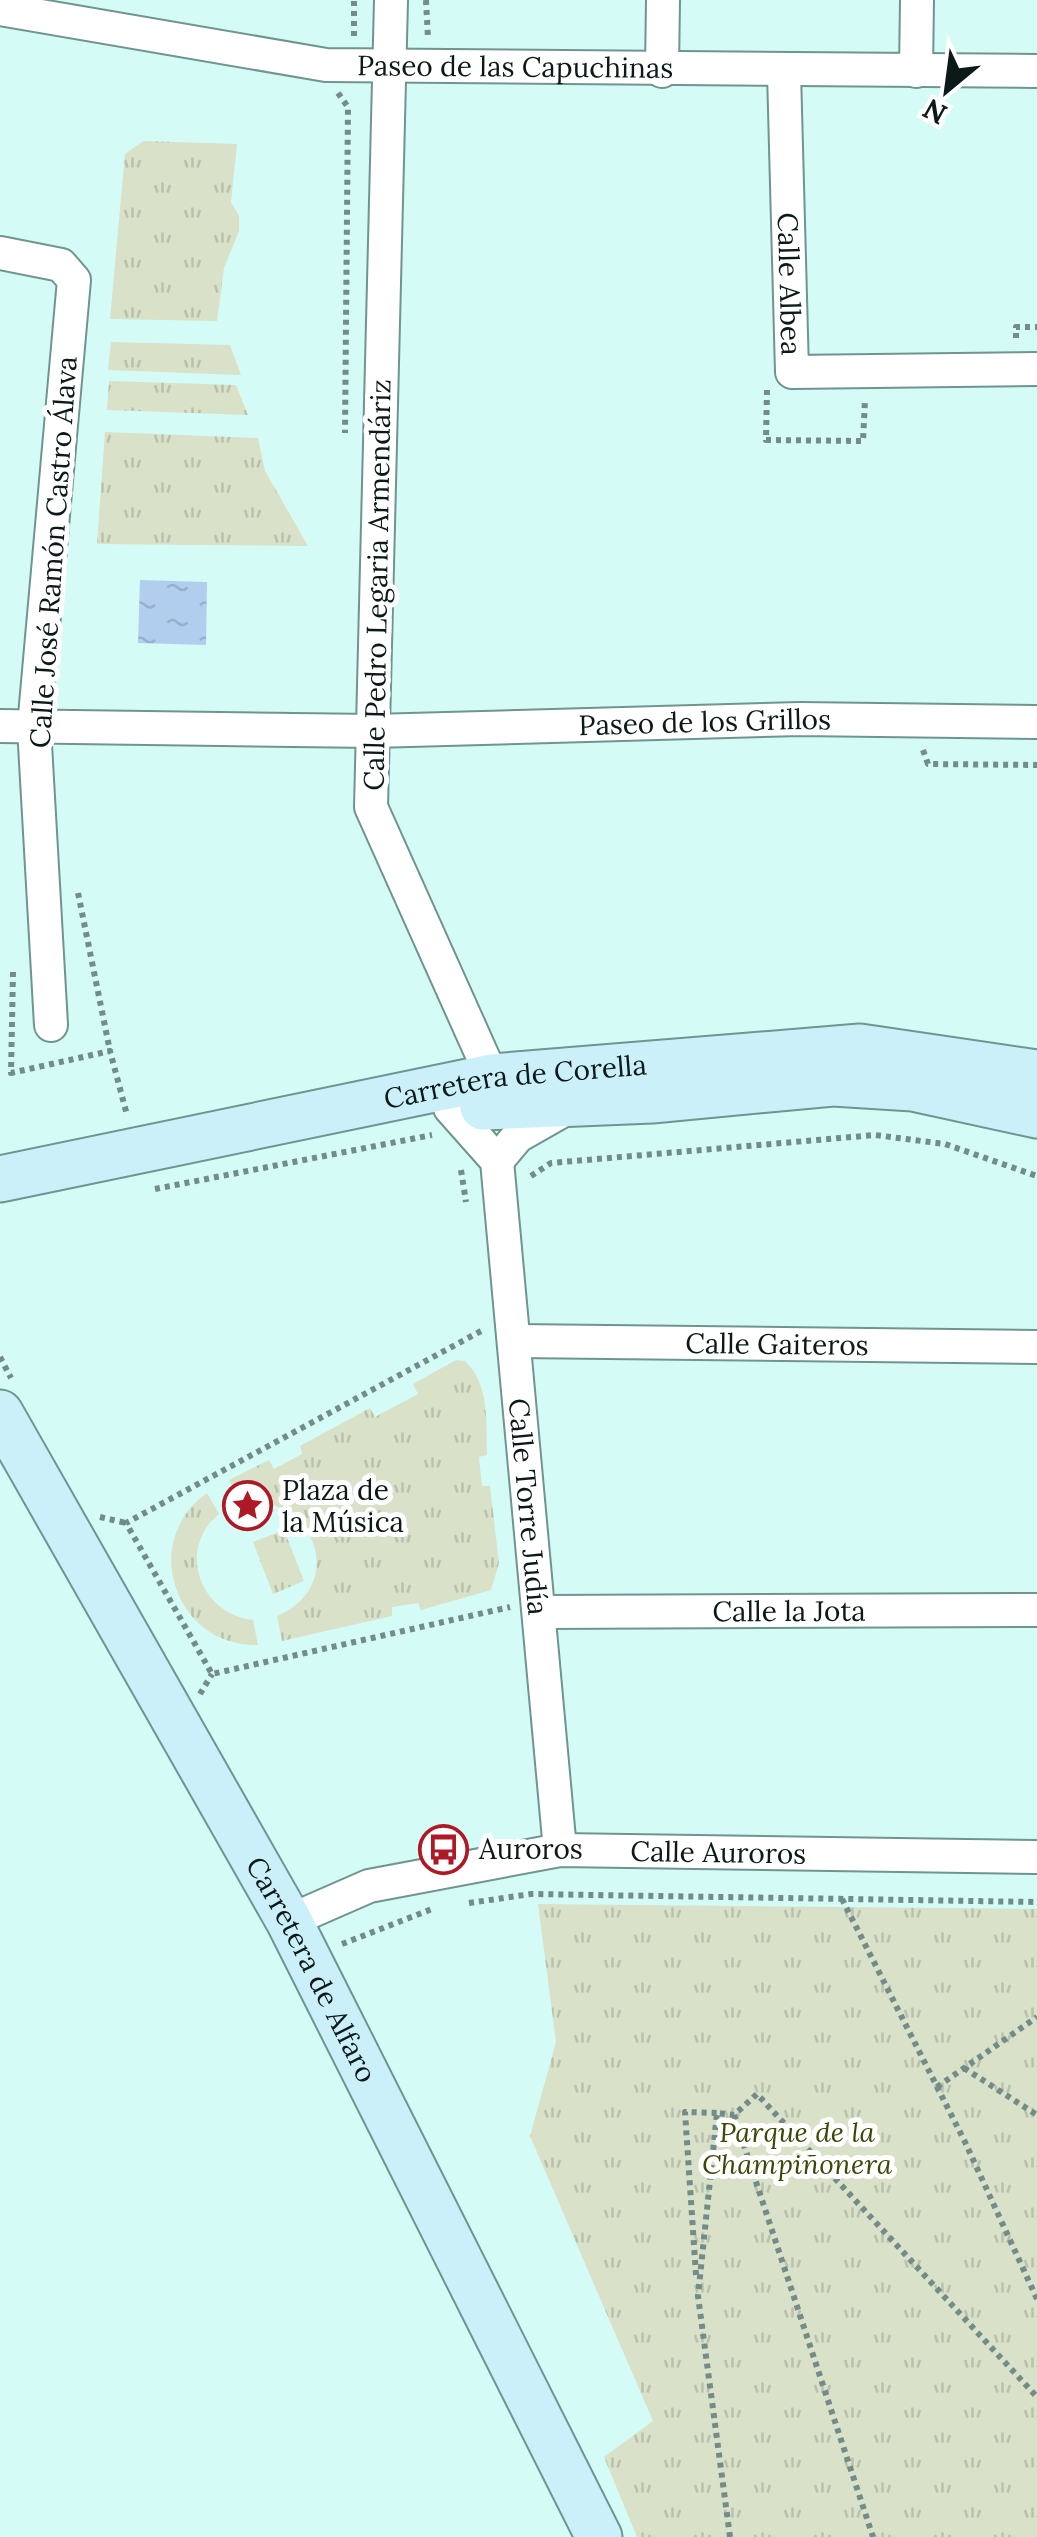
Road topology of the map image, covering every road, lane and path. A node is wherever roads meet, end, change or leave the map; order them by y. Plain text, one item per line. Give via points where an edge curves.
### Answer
1 (391, 0) edge
2 (663, 0) edge
3 (917, 0) edge
4 (0, 9) edge
5 (88, 12) edge
6 (389, 68) junction
7 (662, 71) junction
8 (916, 71) junction
9 (1037, 71) edge
10 (784, 72) junction
11 (334, 87) dead end
12 (0, 253) edge
13 (1037, 328) edge
14 (1026, 359) edge
15 (767, 382) dead end
16 (874, 392) dead end
17 (345, 442) dead end
18 (1037, 722) edge
19 (0, 726) edge
20 (34, 727) junction
21 (373, 731) junction
22 (903, 748) dead end
23 (1037, 765) edge
24 (75, 881) dead end
25 (51, 1026) dead end
26 (110, 1052) dead end
27 (1037, 1073) edge
28 (492, 1076) junction
29 (576, 1103) junction
30 (1037, 1115) edge
31 (446, 1120) junction
32 (459, 1159) dead end
33 (498, 1161) junction
34 (1037, 1176) edge
35 (0, 1179) edge
36 (153, 1190) dead end
37 (532, 1192) dead end
38 (0, 1198) edge
39 (468, 1215) dead end
40 (486, 1328) dead end
41 (517, 1342) junction
42 (1037, 1347) edge
43 (0, 1414) edge
44 (1037, 1610) edge
45 (521, 1615) junction
46 (212, 1674) junction
47 (207, 1712) dead end
48 (560, 1850) junction
49 (1037, 1857) edge
50 (842, 1899) junction
51 (1037, 1902) edge
52 (453, 1905) dead end
53 (434, 1908) dead end
54 (289, 1921) junction
55 (337, 1958) dead end
56 (1037, 2017) edge
57 (964, 2068) junction
58 (937, 2086) junction
59 (717, 2113) junction
60 (1037, 2114) edge
61 (734, 2115) junction
62 (698, 2296) junction
63 (1037, 2300) edge
64 (1037, 2397) edge
65 (598, 2537) edge
66 (730, 2537) edge
67 (873, 2537) edge

1 - 6 street, Calle Pedro Legaria Armendáriz
2 - 7 street
3 - 8 street
4 - 5 street, Paseo de las Capuchinas
5 - 6 street, Paseo de las Capuchinas via 326,65
6 - 7 street, Paseo de las Capuchinas
6 - 21 street, Calle Pedro Legaria Armendáriz
7 - 10 street, Paseo de las Capuchinas
8 - 9 street, Paseo de las Capuchinas
8 - 10 street, Paseo de las Capuchinas
10 - 14 street, Calle Albea via 792,372
11 - 17 path via 348,107
12 - 20 street, Calle José Ramón Castro Álava via 61,264 74,280
13 - 14 path via 1016,327
15 - 16 path via 766,440 862,441 865,397
18 - 21 street, Paseo de los Grillos via 800,719
19 - 20 street, Paseo de los Grillos
20 - 21 street, Paseo de los Grillos
20 - 25 street, Calle José Ramón Castro Álava
21 - 28 street, Calle Pedro Legaria Armendáriz via 371,807
22 - 23 path via 922,748 928,764
24 - 26 path
27 - 28 street, Carretera de Corella via 860,1047
28 - 35 street, Carretera de Corella
29 - 30 street, Carretera de Corella via 833,1083 913,1088
29 - 31 street, Carretera de Corella
29 - 33 street via 518,1136
31 - 33 street
31 - 36 path
31 - 38 street, Carretera de Corella via 275,1138
32 - 39 path
33 - 41 street, Calle Torre Judía
34 - 37 path via 945,1144 875,1136 551,1163 531,1172
40 - 46 path via 126,1523
41 - 42 street, Calle Gaiteros
41 - 45 street, Calle Torre Judía
43 - 54 street, Carretera de Alfaro
44 - 45 street, Calle la Jota
45 - 46 path
45 - 48 street, Calle Torre Judía
46 - 47 path via 199,1696
48 - 49 street, Calle Auroros
48 - 54 street, Calle Auroros via 369,1886
50 - 51 path
50 - 52 path via 531,1894
50 - 58 path
53 - 55 path via 342,1943
54 - 65 street, Carretera de Alfaro
56 - 57 path
57 - 58 path
57 - 60 path
58 - 63 path
59 - 61 path
59 - 62 path
59 - 62 path via 685,2112
61 - 64 path via 757,2094
61 - 67 path
62 - 66 path

